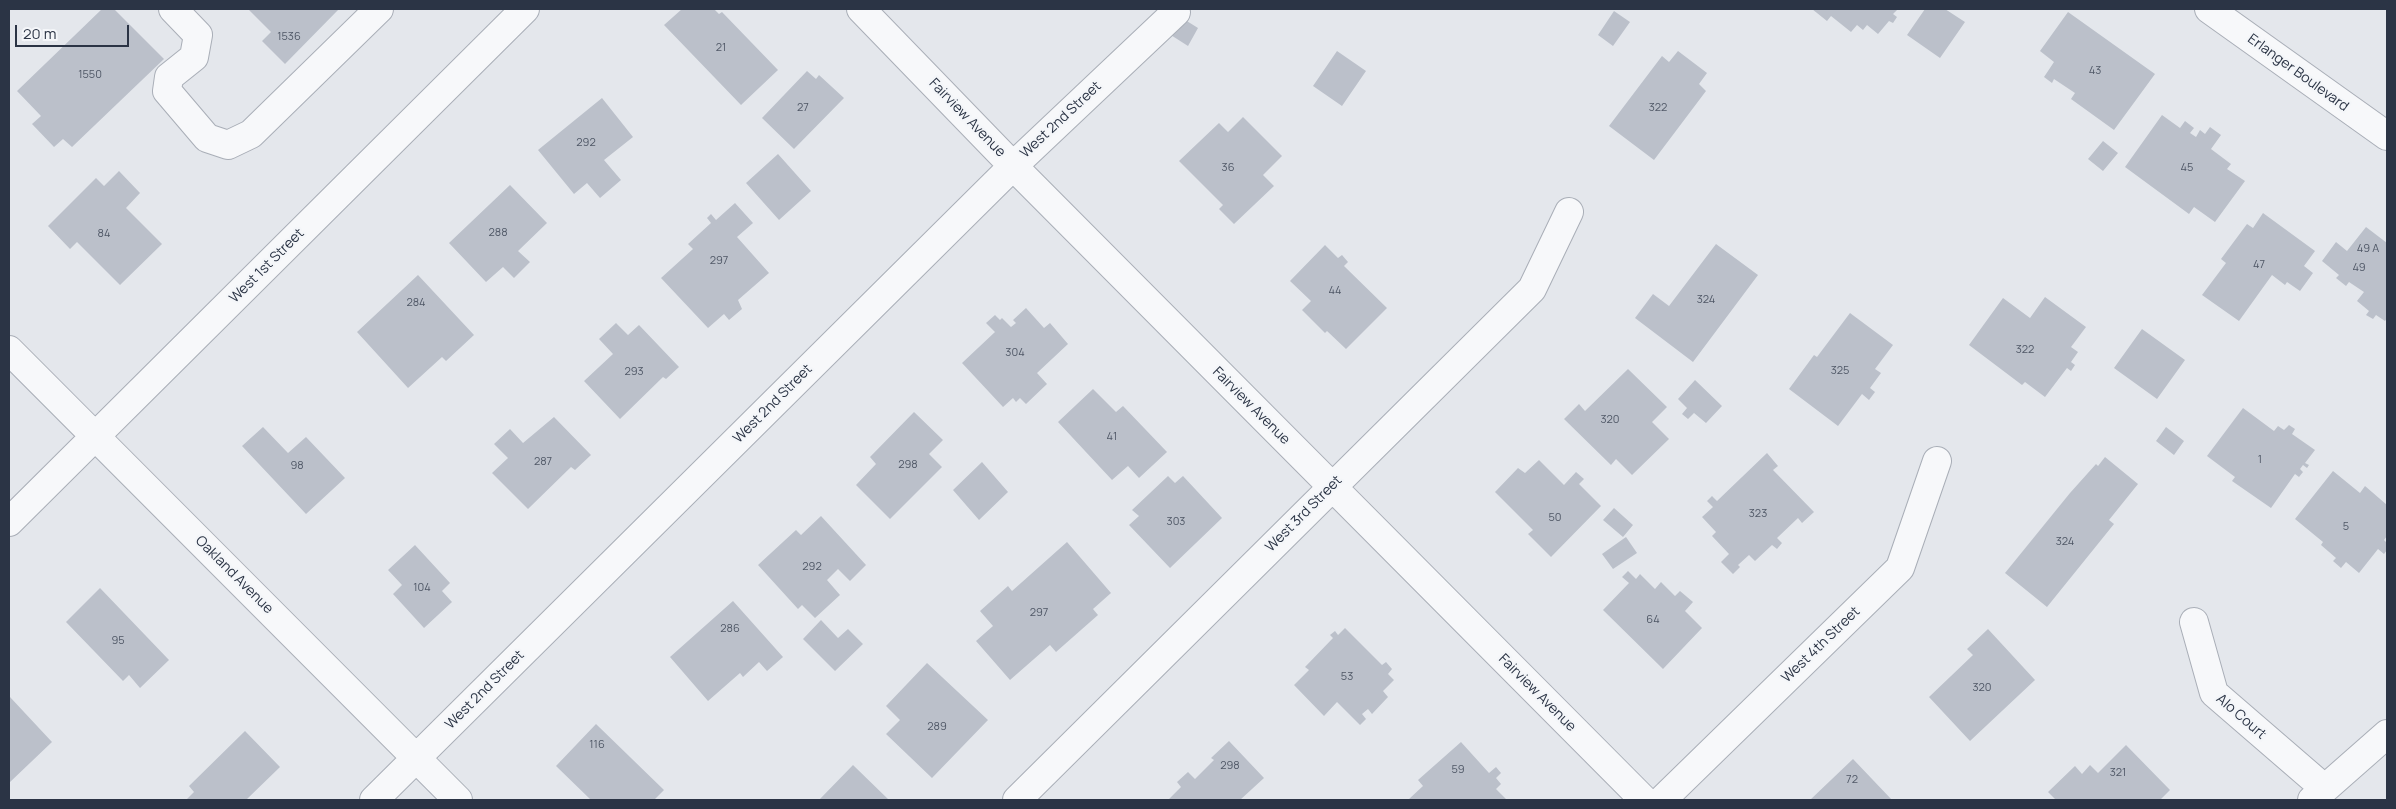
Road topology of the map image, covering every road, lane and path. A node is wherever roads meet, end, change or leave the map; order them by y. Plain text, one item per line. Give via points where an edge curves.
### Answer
1 (173, 9) edge
2 (379, 9) edge
3 (525, 9) edge
4 (861, 9) edge
5 (2209, 9) edge
6 (1176, 12) dead end
7 (2387, 136) edge
8 (1013, 166) junction
9 (1569, 212) dead end
10 (9, 350) edge
11 (96, 437) junction
12 (1937, 462) dead end
13 (1332, 487) junction
14 (9, 522) edge
15 (2194, 622) dead end
16 (2387, 734) edge
17 (416, 758) junction
18 (2318, 794) edge
19 (374, 800) edge
20 (458, 800) edge
21 (1017, 800) edge
22 (1644, 800) edge
23 (1662, 800) edge

1 - 2 street via 198,35 194,57 169,77 167,91 207,138 228,144 251,134
3 - 11 street, West 1st Street
4 - 8 street, Fairview Avenue
5 - 7 street, Erlanger Boulevard
6 - 8 street, West 2nd Street
8 - 13 street, Fairview Avenue
8 - 17 street, West 2nd Street
9 - 13 street, West 3rd Street via 1532,290
10 - 11 street, Oakland Avenue
11 - 14 street, West 1st Street
11 - 17 street, Oakland Avenue
12 - 23 street, West 4th Street via 1900,568
13 - 21 street, West 3rd Street
13 - 22 street, Fairview Avenue
15 - 18 street, Alo Court via 2214,694
16 - 18 street
17 - 19 street, West 2nd Street
17 - 20 street, Oakland Avenue

